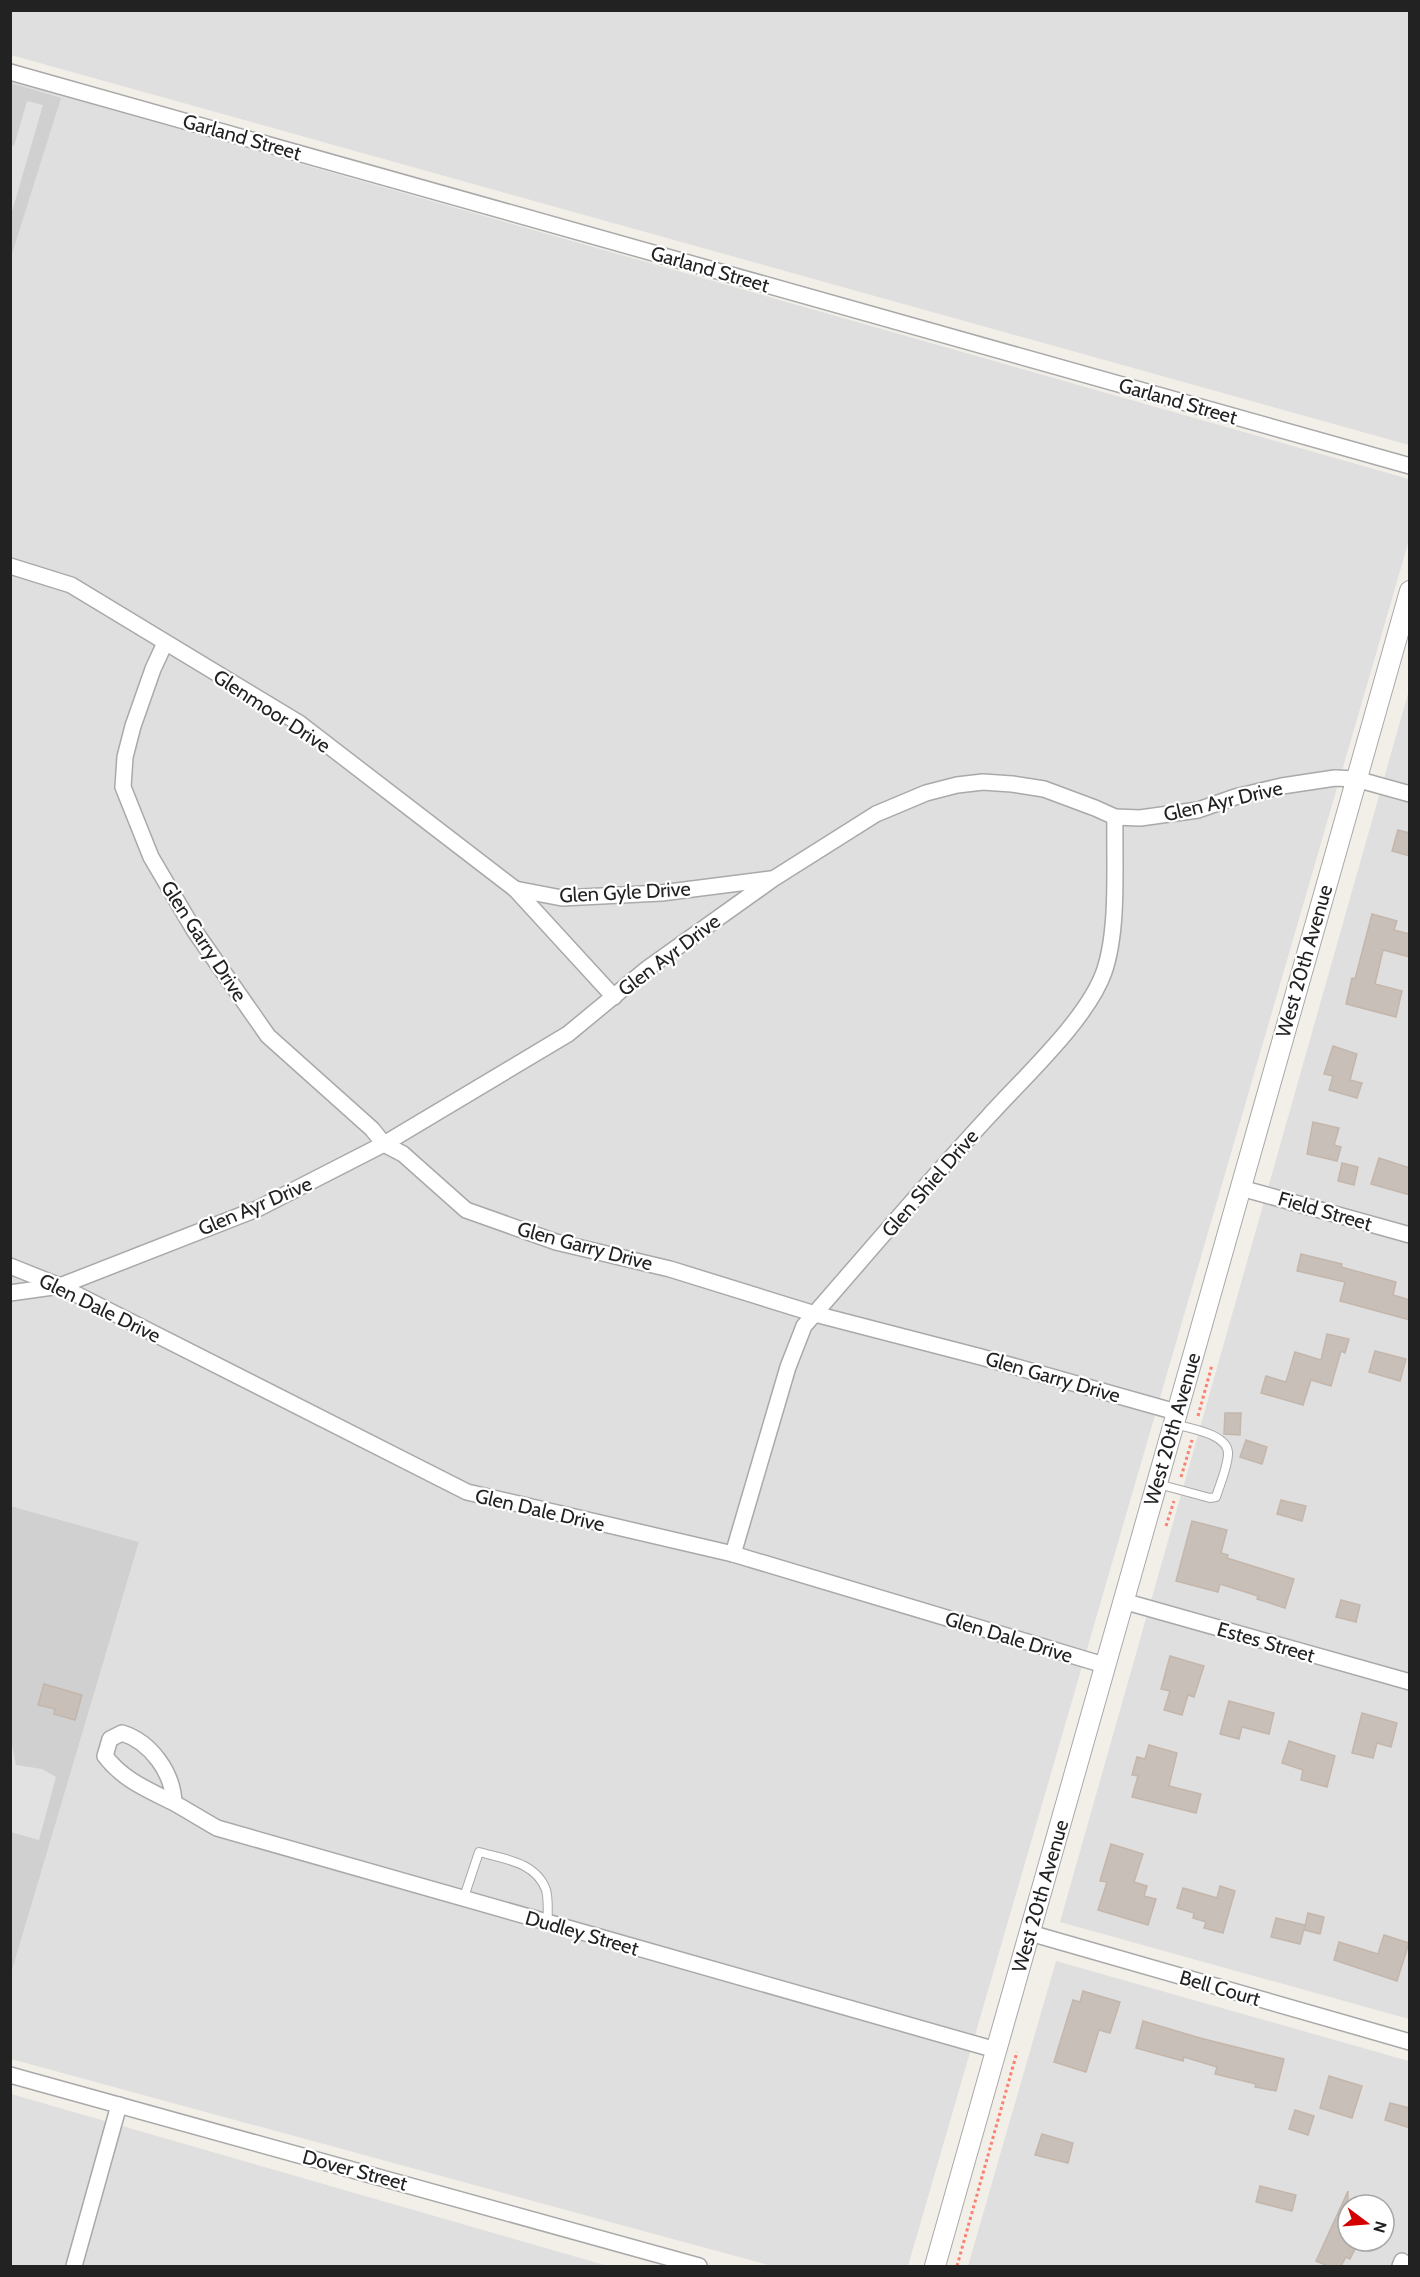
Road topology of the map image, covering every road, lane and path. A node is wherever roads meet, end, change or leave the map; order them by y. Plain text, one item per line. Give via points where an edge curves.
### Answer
1 (10, 72) edge
2 (1410, 466) edge
3 (10, 566) edge
4 (1410, 591) edge
5 (165, 643) junction
6 (1356, 779) junction
7 (1410, 794) edge
8 (1115, 817) junction
9 (773, 879) junction
10 (515, 889) junction
11 (614, 997) junction
12 (384, 1144) junction
13 (1240, 1188) junction
14 (1410, 1235) edge
15 (10, 1266) edge
16 (60, 1286) junction
17 (10, 1293) edge
18 (815, 1314) junction
19 (1175, 1418) junction
20 (1157, 1484) junction
21 (733, 1554) junction
22 (1123, 1601) junction
23 (1104, 1665) junction
24 (1410, 1682) edge
25 (174, 1803) junction
26 (463, 1900) junction
27 (548, 1924) junction
28 (1030, 1933) junction
29 (1410, 2042) edge
30 (996, 2050) junction
31 (10, 2075) edge
32 (119, 2105) junction
33 (74, 2266) edge
34 (699, 2266) edge
35 (935, 2266) edge

1 - 2 street, Garland Street
3 - 5 street, Glenmoor Drive via 71,585
4 - 6 street, West 20th Avenue
5 - 10 street, Glenmoor Drive via 299,723
5 - 12 street, Glen Garry Drive via 133,726 123,787 151,857 194,930 268,1036
6 - 7 street, Glen Ayr Drive
6 - 8 street, Glen Ayr Drive via 1282,786 1167,816
6 - 13 street, West 20th Avenue
8 - 9 street, Glen Ayr Drive via 1044,789 983,782 957,785 926,792 876,814
8 - 18 street, Glen Shiel Drive via 1111,940 1094,994 1060,1038
9 - 10 street, Glen Gyle Drive via 661,893 561,898
9 - 11 street, Glen Ayr Drive via 648,968
10 - 11 street, Glen Gyle Drive
11 - 12 street, Glen Ayr Drive via 568,1034
12 - 16 street, Glen Ayr Drive via 257,1209
12 - 18 street, Glen Garry Drive via 402,1154 466,1210 556,1242 670,1269
13 - 14 street, Field Street
13 - 19 street, West 20th Avenue
15 - 16 street, Glen Dale Drive
16 - 17 street, Glen Ayr Drive
16 - 21 street, Glen Dale Drive via 466,1492
18 - 19 street, Glen Garry Drive via 981,1357
18 - 21 street, Glen Shiel Drive via 804,1326 788,1367
19 - 20 street, West 20th Avenue
19 - 20 lane via 1212,1435 1224,1443 1228,1453 1216,1497
20 - 22 street, West 20th Avenue
21 - 23 street, Glen Dale Drive
22 - 23 street, West 20th Avenue
22 - 24 street, Estes Street
23 - 28 street, West 20th Avenue
25 - 25 street, Dudley Street via 174,1790 157,1756 132,1736 122,1733 110,1739 105,1756 115,1769 152,1794
25 - 26 street, Dudley Street via 217,1828
26 - 27 street, Dudley Street
26 - 27 lane via 479,1852 528,1866 547,1892
27 - 30 street, Dudley Street
28 - 29 street, Bell Court
28 - 30 street, West 20th Avenue
30 - 35 street, West 20th Avenue
31 - 32 street, Dover Street
32 - 33 street
32 - 34 street, Dover Street

